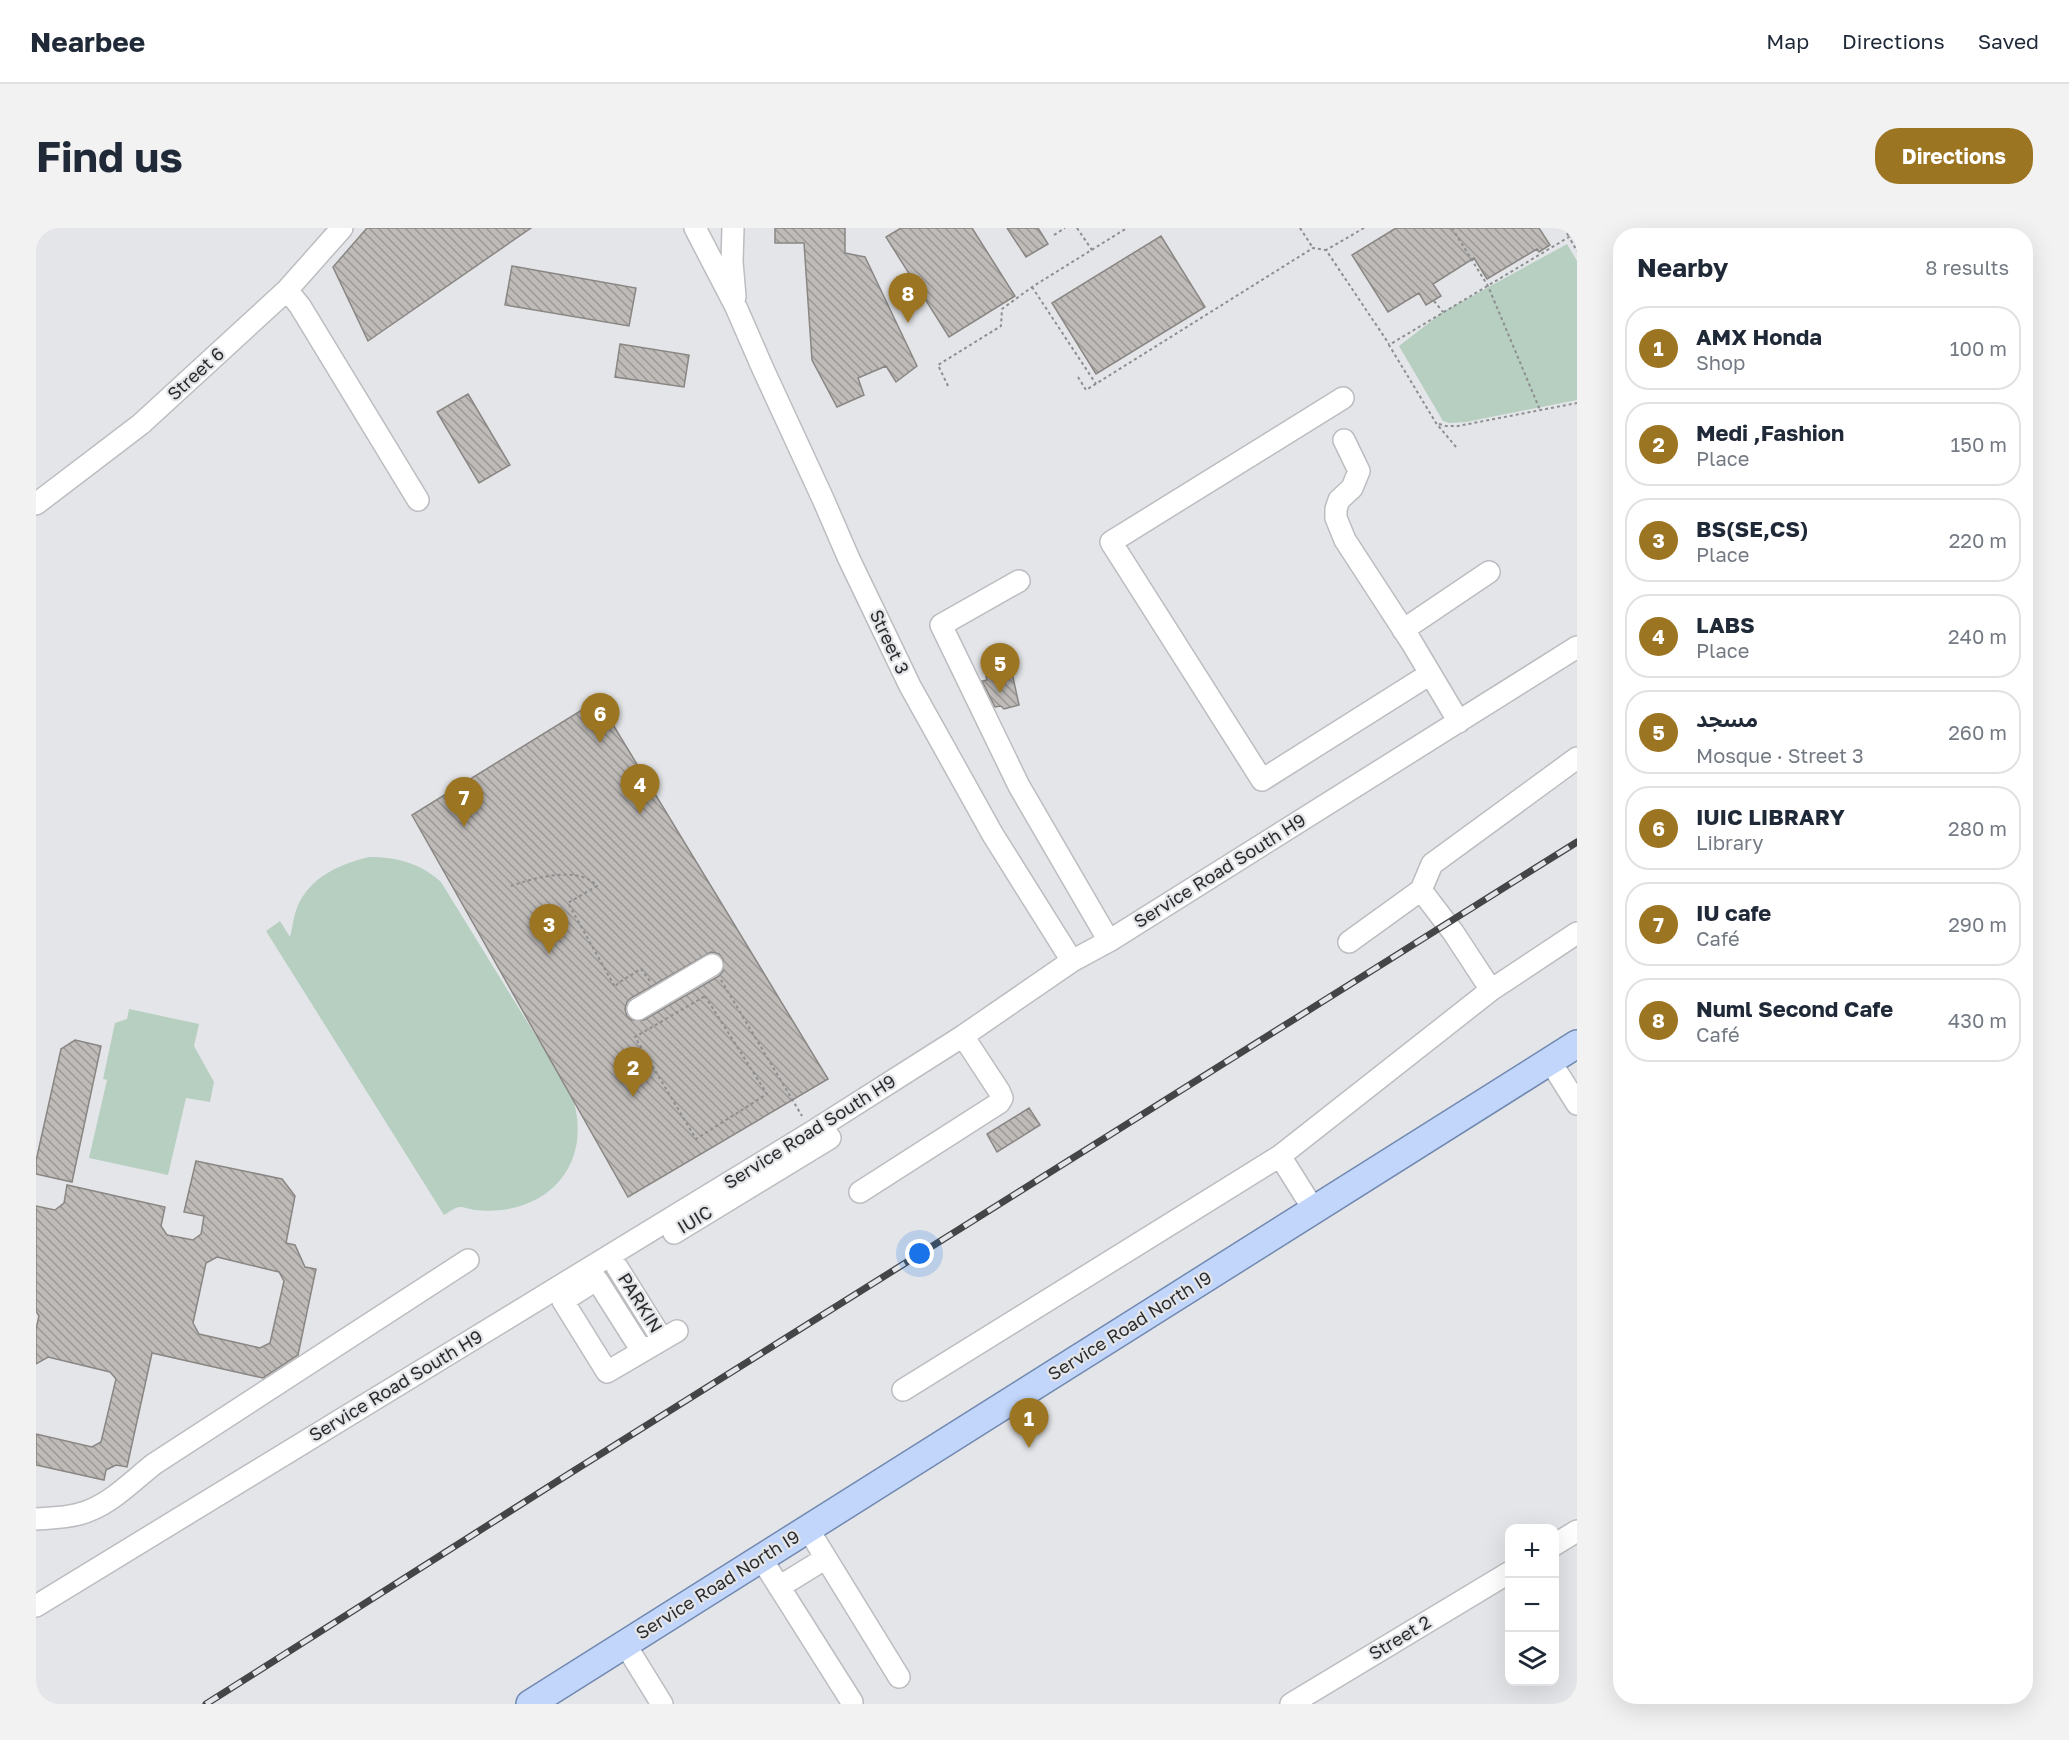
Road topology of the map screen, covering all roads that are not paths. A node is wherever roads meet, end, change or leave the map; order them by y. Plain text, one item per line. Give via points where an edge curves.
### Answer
1 (342, 228) edge
2 (695, 228) edge
3 (733, 228) edge
4 (287, 290) junction
5 (736, 307) junction
6 (1343, 398) dead end
7 (1344, 440) dead end
8 (418, 500) dead end
9 (36, 504) edge
10 (1489, 572) dead end
11 (1020, 581) dead end
12 (1403, 630) junction
13 (1577, 647) edge
14 (1430, 674) junction
15 (1459, 722) junction
16 (1577, 758) edge
17 (1421, 890) junction
18 (1577, 933) edge
19 (1108, 941) junction
20 (1349, 942) dead end
21 (1072, 962) junction
22 (712, 965) road end
23 (1491, 990) junction
24 (638, 1009) dead end
25 (963, 1036) junction
26 (1577, 1044) edge
27 (1550, 1061) junction
28 (1577, 1104) edge
29 (821, 1132) junction
30 (1280, 1156) junction
31 (860, 1192) dead end
32 (1314, 1209) junction
33 (468, 1260) dead end
34 (617, 1267) junction
35 (594, 1281) junction
36 (642, 1351) junction
37 (903, 1390) dead end
38 (36, 1519) edge
39 (808, 1528) junction
40 (1577, 1531) edge
41 (1559, 1542) edge
42 (761, 1558) junction
43 (826, 1558) junction
44 (1505, 1574) edge
45 (779, 1587) junction
46 (36, 1606) edge
47 (625, 1644) junction
48 (899, 1677) dead end
49 (852, 1702) dead end
50 (530, 1704) edge
51 (662, 1704) edge
52 (1291, 1704) edge

1 - 4 street, Street 6
2 - 5 street, Street 3
3 - 5 street
4 - 8 street
4 - 9 street, Street 6 via 141,424
5 - 21 street, Street 3 via 910,686 993,835
6 - 14 street via 1111,542 1262,780
7 - 12 street via 1359,471 1352,488 1339,500 1335,518
10 - 12 street
11 - 19 street via 940,625 1019,786
12 - 14 street
13 - 15 street, Service Road South H9
14 - 15 street
15 - 19 street, Service Road South H9
16 - 17 street via 1432,864
17 - 20 street
17 - 23 street
18 - 23 street
19 - 21 street, Service Road South H9
21 - 25 street, Service Road South H9
22 - 24 street
23 - 30 street
25 - 29 street, Service Road South H9
25 - 31 street via 999,1091 999,1103
26 - 27 main road, Service Road North I9
27 - 28 street
27 - 32 main road, Service Road North I9
29 - 34 street, IUIC
29 - 46 street, Service Road South H9
30 - 32 street
30 - 37 street
32 - 39 main road, Service Road North I9
33 - 38 street via 154,1464 111,1500 86,1513
34 - 35 street, IUIC
34 - 36 street, PARKIN via 670,1335
35 - 36 street
35 - 36 street, IUIC via 563,1301 607,1372
39 - 42 main road, Service Road North I9
39 - 43 street
40 - 41 street
42 - 45 street
42 - 47 main road, Service Road North I9
43 - 45 street
43 - 48 street
44 - 52 street, Street 2
45 - 49 street
47 - 50 main road, Service Road North I9
47 - 51 street

